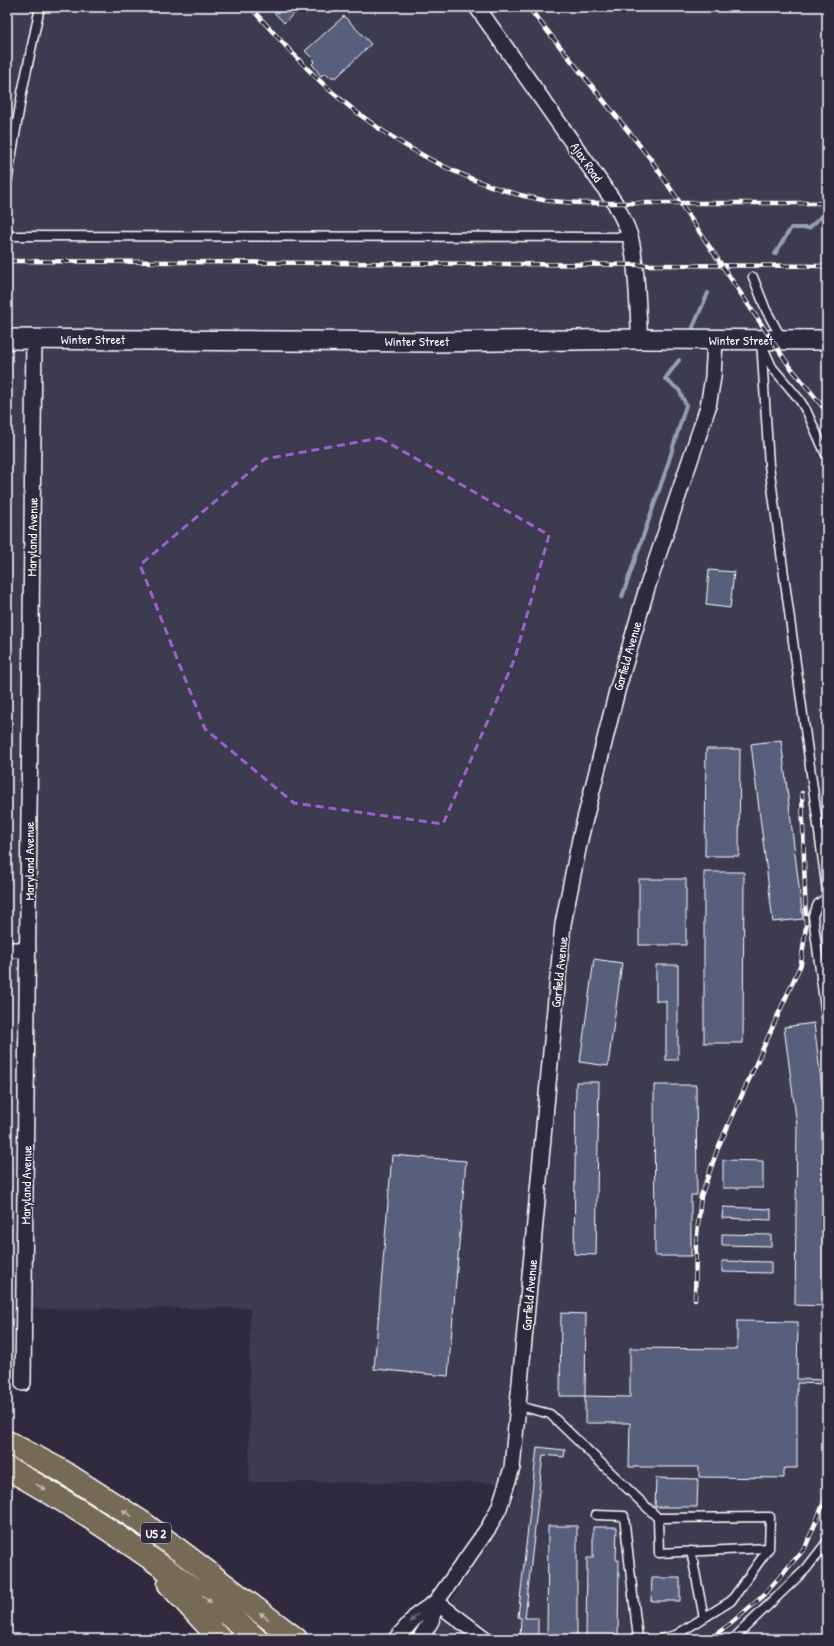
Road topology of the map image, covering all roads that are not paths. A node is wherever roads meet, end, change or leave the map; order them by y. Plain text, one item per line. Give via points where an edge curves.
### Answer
1 (40, 7) edge
2 (477, 7) edge
3 (7, 183) edge
4 (7, 236) edge
5 (630, 237) junction
6 (753, 277) dead end
7 (7, 339) edge
8 (34, 339) junction
9 (640, 339) junction
10 (715, 340) junction
11 (761, 340) junction
12 (783, 340) junction
13 (827, 340) edge
14 (827, 457) edge
15 (827, 891) edge
16 (827, 897) edge
17 (7, 950) edge
18 (28, 950) junction
19 (827, 1024) edge
20 (24, 1384) dead end
21 (519, 1406) junction
22 (7, 1442) edge
23 (7, 1468) edge
24 (596, 1515) dead end
25 (658, 1518) junction
26 (827, 1542) edge
27 (129, 1543) junction
28 (770, 1548) junction
29 (691, 1551) junction
30 (436, 1602) junction
31 (704, 1618) junction
32 (220, 1639) edge
33 (256, 1639) edge
34 (296, 1639) edge
35 (396, 1639) edge
36 (420, 1639) edge
37 (485, 1639) edge
38 (638, 1639) edge
39 (660, 1639) edge
40 (733, 1639) edge

1 - 3 lane
2 - 5 street, Ajax Road via 616,203
4 - 5 lane
5 - 9 street, Ajax Road
6 - 12 lane via 766,310
7 - 8 street, Winter Street
8 - 9 street, Winter Street via 428,342
8 - 18 street, Maryland Avenue
9 - 10 street, Winter Street
10 - 11 street, Winter Street
10 - 21 street, Garfield Avenue via 709,403 628,652 599,759 568,896 563,924 544,1121
11 - 12 street, Winter Street
11 - 14 lane via 772,367 808,412
11 - 15 lane via 769,465
12 - 13 street, Winter Street
16 - 19 lane via 818,904 813,916
17 - 18 street
18 - 20 street, Maryland Avenue
21 - 25 lane via 550,1414
21 - 30 street, Garfield Avenue via 512,1468 500,1508
34 -> 22 highway, US 2 via 143,1523 62,1471
23 -> 27 highway, US 2
24 - 38 lane via 624,1516
25 - 28 lane via 770,1517
25 - 29 lane via 659,1553
26 - 40 lane via 806,1569
27 - 32 highway
27 -> 33 highway, US 2
28 - 29 lane
28 - 31 lane via 731,1601
29 - 31 lane
30 -> 35 street, Garfield Avenue via 417,1615
30 - 36 street, Garfield Avenue via 431,1621
30 - 37 street
31 - 39 lane via 676,1635

